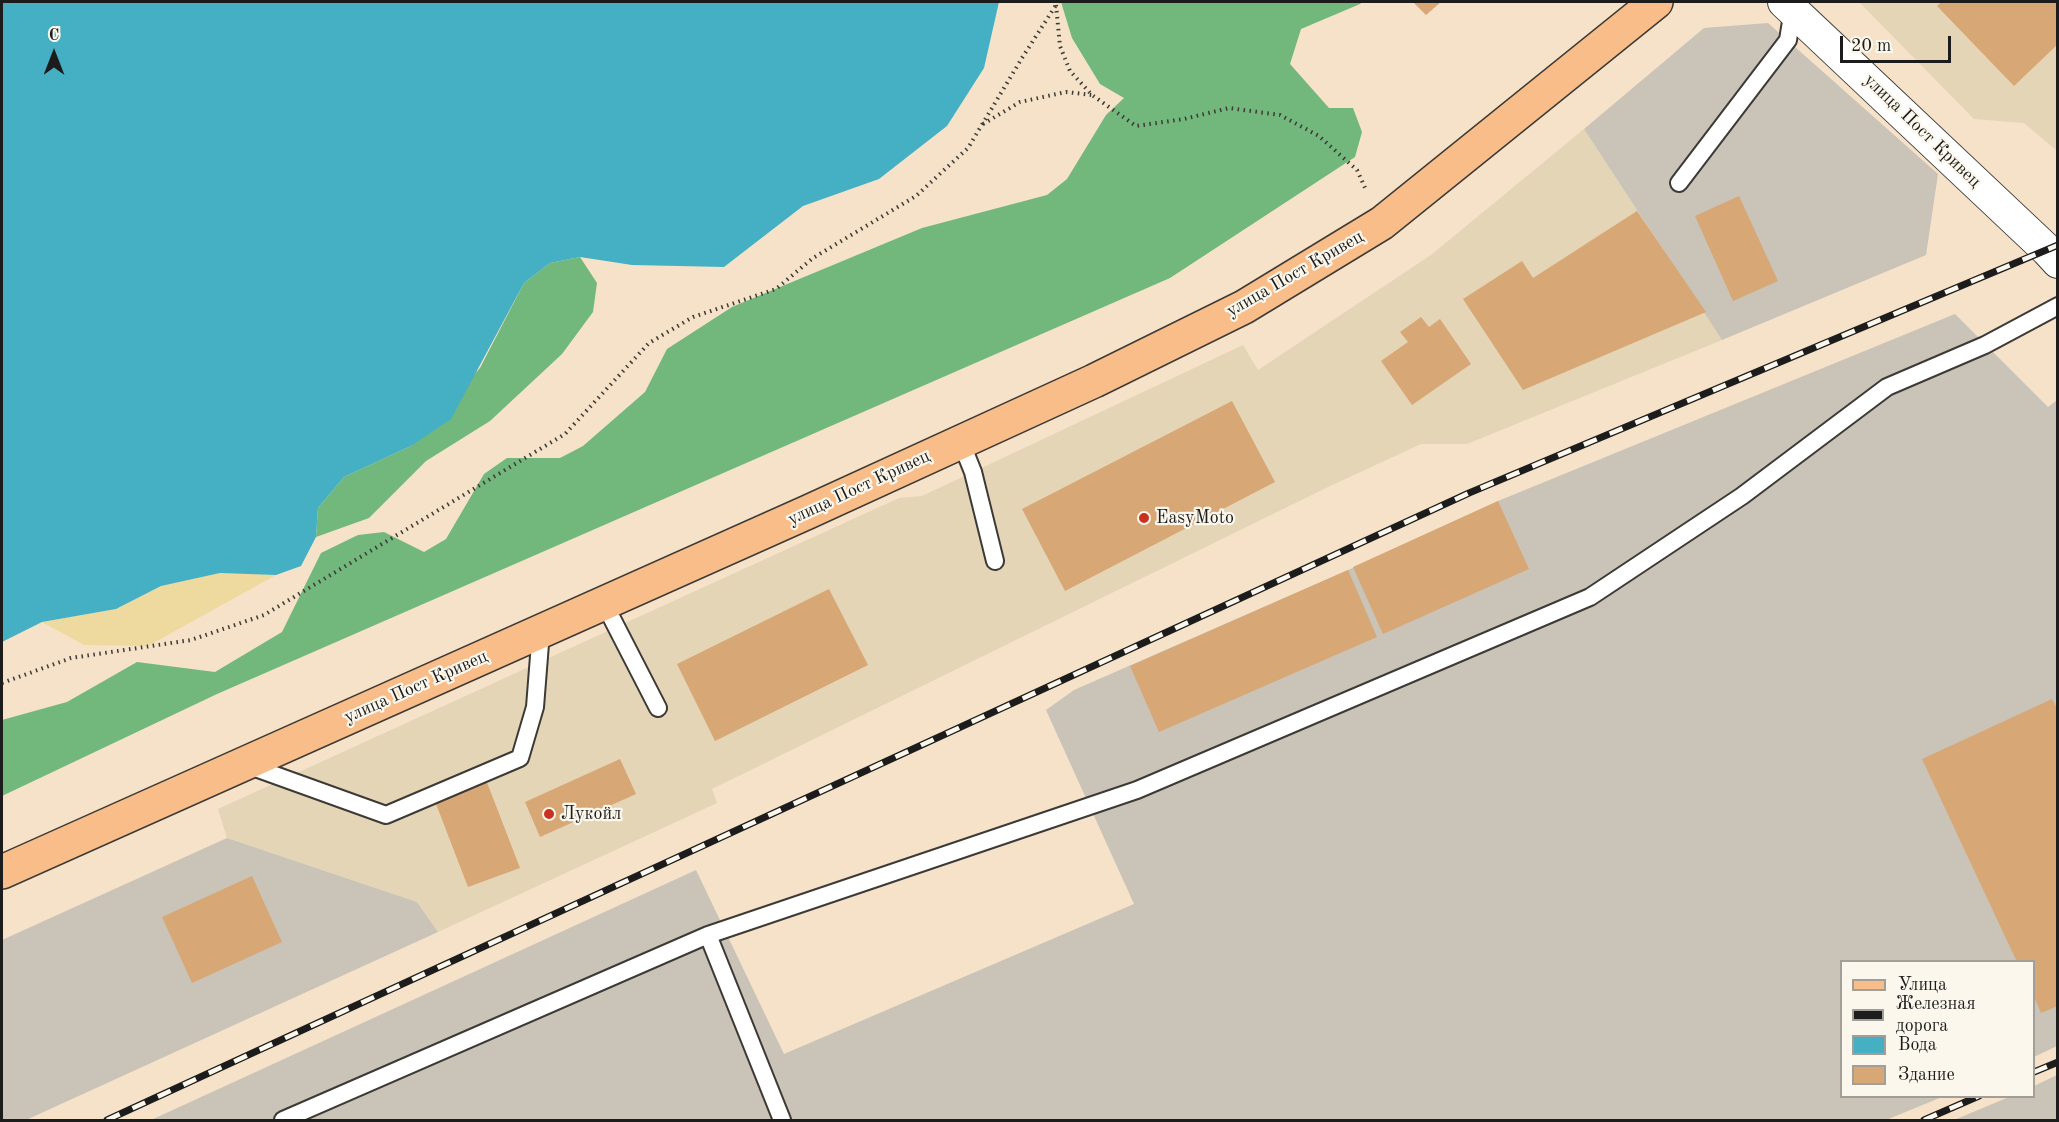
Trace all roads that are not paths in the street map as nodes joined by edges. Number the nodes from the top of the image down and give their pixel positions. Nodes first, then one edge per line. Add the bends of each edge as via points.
1 (1656, 2) edge
2 (1789, 5) edge
3 (1679, 183) dead end
4 (2056, 258) edge
5 (2058, 306) edge
6 (961, 442) junction
7 (995, 561) dead end
8 (604, 603) junction
9 (541, 631) junction
10 (658, 708) dead end
11 (244, 764) junction
12 (2, 872) edge
13 (708, 935) junction
14 (283, 1120) edge
15 (782, 1120) edge

1 - 6 main road, улица Пост Кривец via 1382,223 1244,307
2 - 3 lane via 1788,40
2 - 4 street, улица Пост Кривец
5 - 13 lane via 1985,345 1887,387 1742,496 1590,597 1137,790
6 - 7 lane via 973,472
6 - 8 main road, улица Пост Кривец
8 - 9 main road, улица Пост Кривец
8 - 10 lane
9 - 11 main road, улица Пост Кривец
9 - 11 lane via 535,707 520,758 386,815
11 - 12 main road, улица Пост Кривец
13 - 14 lane
13 - 15 lane

